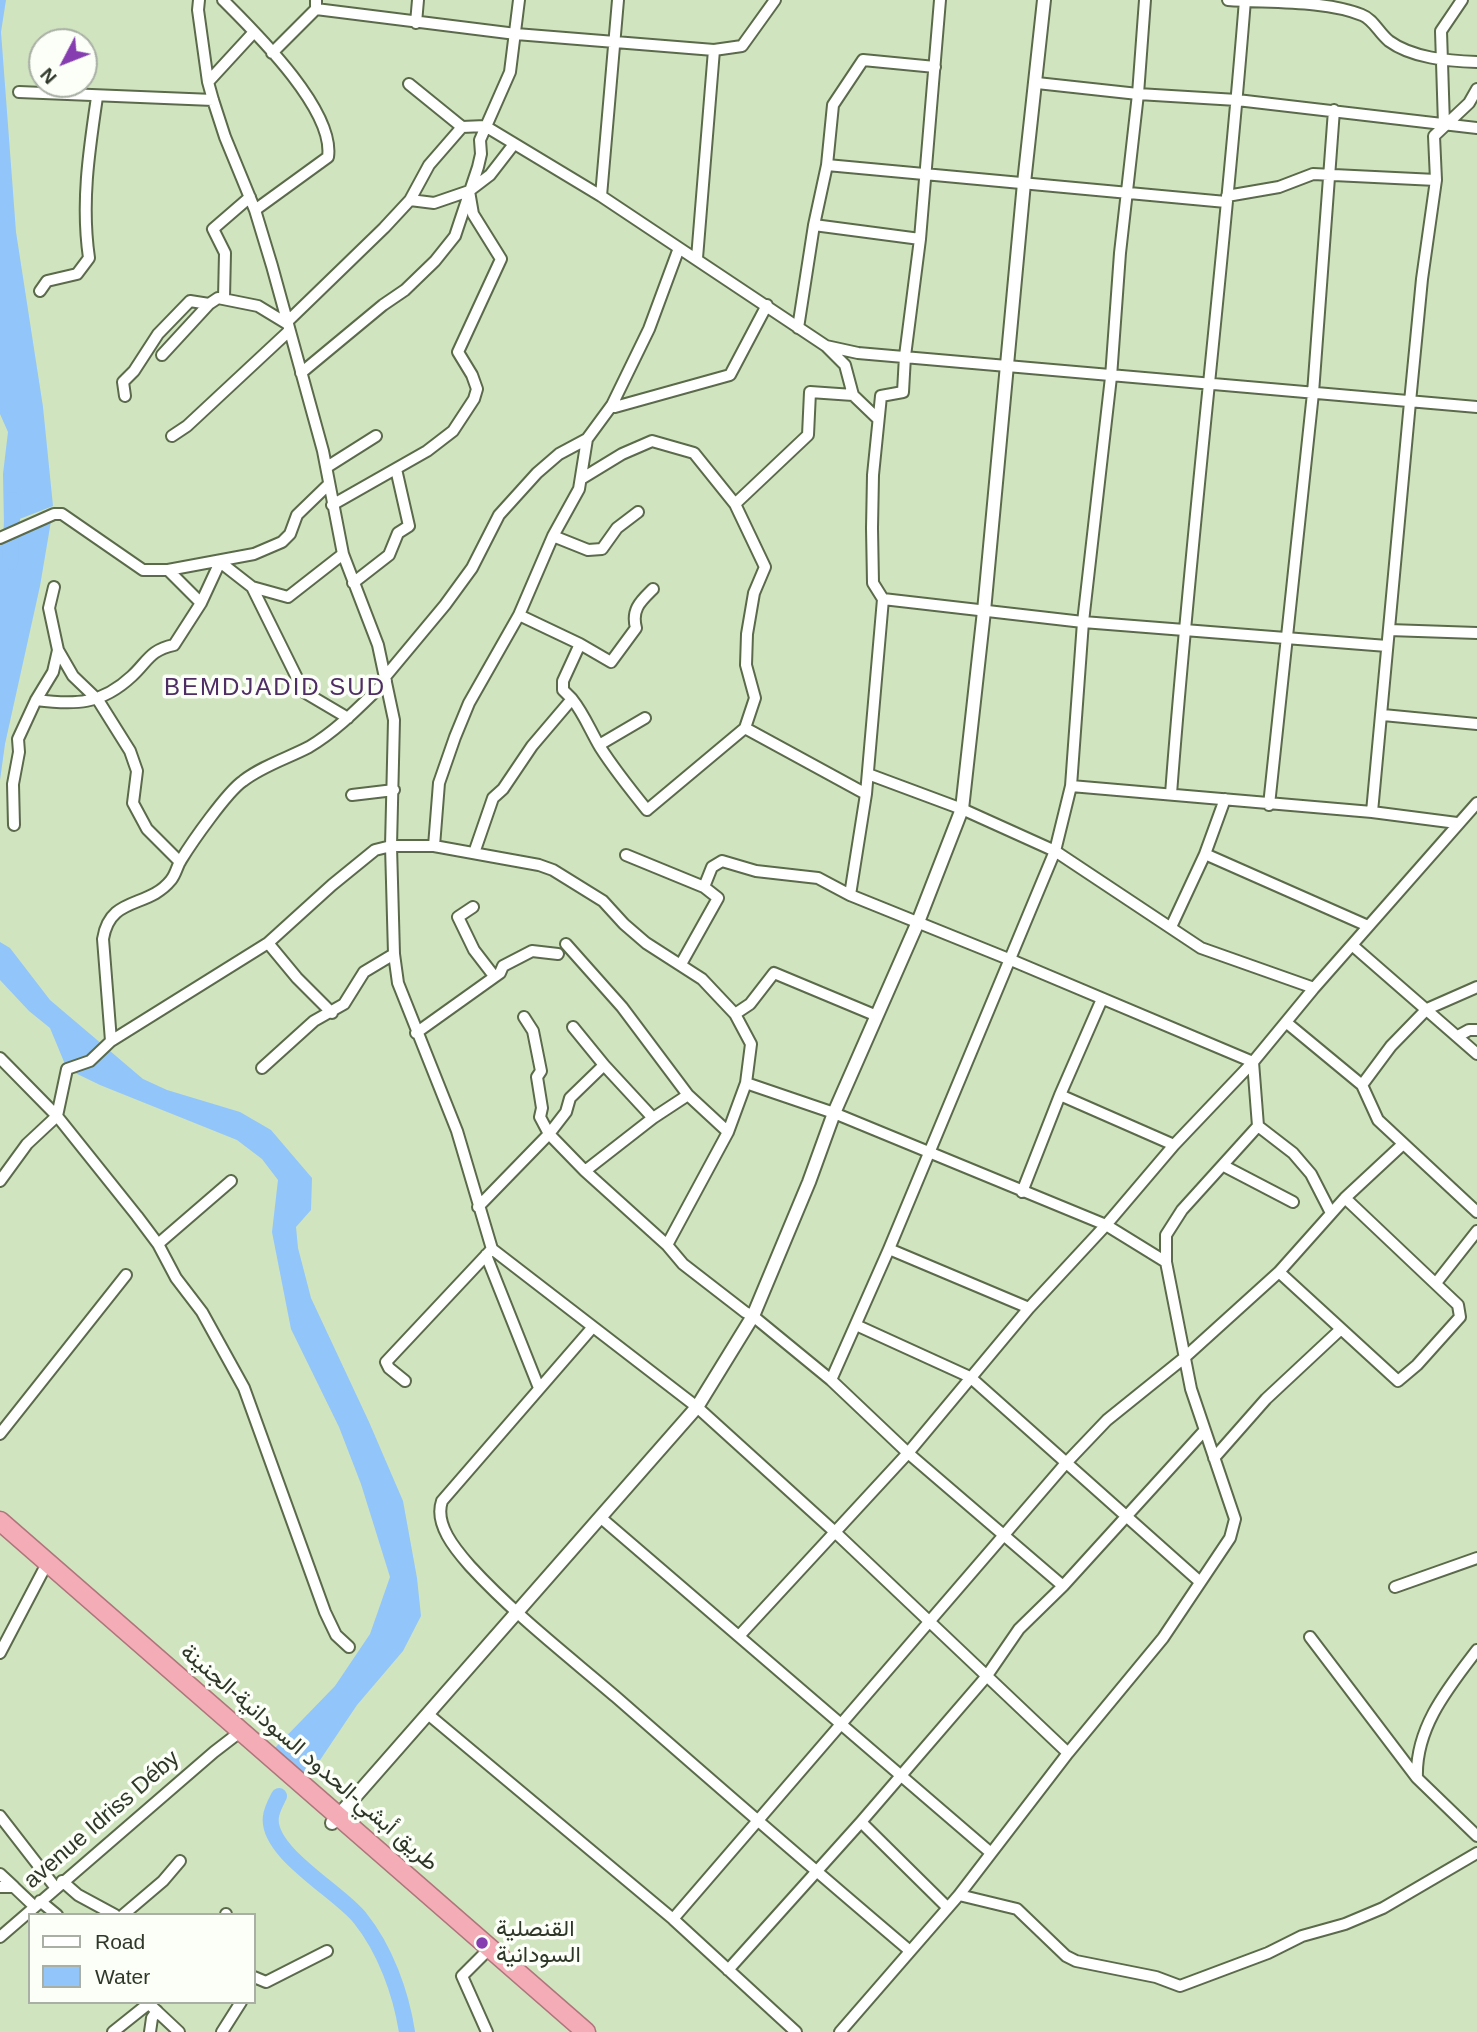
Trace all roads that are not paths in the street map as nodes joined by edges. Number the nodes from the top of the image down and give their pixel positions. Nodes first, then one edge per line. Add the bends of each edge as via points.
1 (199, 0) edge
2 (223, 0) edge
3 (418, 0) edge
4 (519, 0) edge
5 (618, 0) edge
6 (775, 0) edge
7 (940, 0) edge
8 (1044, 0) edge
9 (1146, 0) edge
10 (1228, 0) edge
11 (1462, 0) edge
12 (1245, 1) edge
13 (316, 5) edge
14 (416, 23) junction
15 (254, 32) junction
16 (516, 34) junction
17 (614, 43) junction
18 (714, 50) junction
19 (272, 53) junction
20 (1443, 59) junction
21 (1477, 62) edge
22 (935, 67) junction
23 (208, 82) junction
24 (1037, 83) junction
25 (410, 84) dead end
26 (1477, 89) edge
27 (19, 92) dead end
28 (28, 93) edge
29 (1138, 94) junction
30 (98, 97) edge
31 (97, 98) edge
32 (213, 100) junction
33 (1237, 100) junction
34 (1334, 110) junction
35 (1444, 125) junction
36 (485, 126) junction
37 (462, 127) junction
38 (1477, 128) edge
39 (514, 144) junction
40 (827, 165) junction
41 (926, 173) junction
42 (1331, 175) junction
43 (1436, 180) junction
44 (1024, 184) junction
45 (469, 191) junction
46 (1127, 192) junction
47 (601, 196) junction
48 (250, 197) junction
49 (1227, 199) junction
50 (410, 200) junction
51 (256, 210) junction
52 (814, 225) junction
53 (920, 239) junction
54 (679, 248) junction
55 (696, 258) junction
56 (40, 291) dead end
57 (224, 298) junction
58 (209, 304) junction
59 (767, 305) junction
60 (288, 327) junction
61 (797, 328) junction
62 (826, 346) junction
63 (162, 355) dead end
64 (905, 356) junction
65 (1006, 366) junction
66 (301, 373) junction
67 (1111, 377) junction
68 (1208, 384) junction
69 (1313, 393) junction
70 (853, 395) junction
71 (125, 396) dead end
72 (1410, 402) junction
73 (612, 405) junction
74 (1477, 407) edge
75 (878, 419) junction
76 (172, 436) dead end
77 (376, 436) dead end
78 (587, 439) junction
79 (327, 467) junction
80 (396, 469) junction
81 (581, 479) junction
82 (329, 484) junction
83 (735, 504) junction
84 (332, 505) junction
85 (638, 512) dead end
86 (553, 536) junction
87 (0, 538) edge
88 (343, 554) junction
89 (220, 562) junction
90 (168, 570) junction
91 (353, 583) junction
92 (54, 587) dead end
93 (252, 587) junction
94 (653, 589) dead end
95 (883, 599) junction
96 (201, 603) junction
97 (984, 611) junction
98 (519, 615) junction
99 (1083, 622) junction
100 (1183, 630) junction
101 (1388, 630) junction
102 (1477, 634) edge
103 (1288, 638) junction
104 (580, 644) junction
105 (1387, 646) junction
106 (58, 650) junction
107 (385, 679) junction
108 (572, 699) junction
109 (36, 700) junction
110 (98, 700) junction
111 (1383, 715) junction
112 (348, 718) junction
113 (645, 718) dead end
114 (1477, 724) edge
115 (744, 729) junction
116 (599, 745) junction
117 (868, 774) junction
118 (1071, 786) junction
119 (394, 790) junction
120 (352, 794) dead end
121 (866, 794) junction
122 (1171, 794) junction
123 (1225, 799) junction
124 (1477, 803) edge
125 (1269, 805) junction
126 (962, 808) junction
127 (1372, 813) junction
128 (1457, 823) junction
129 (14, 825) dead end
130 (391, 846) junction
131 (434, 846) junction
132 (1055, 851) junction
133 (474, 853) junction
134 (1205, 854) junction
135 (626, 855) dead end
136 (180, 862) junction
137 (704, 887) junction
138 (850, 895) junction
139 (473, 907) dead end
140 (918, 922) junction
141 (1368, 926) junction
142 (1171, 927) junction
143 (268, 943) junction
144 (566, 944) dead end
145 (1352, 945) junction
146 (394, 954) junction
147 (558, 954) dead end
148 (1011, 960) junction
149 (681, 964) junction
150 (495, 976) junction
151 (1477, 987) edge
152 (1314, 988) junction
153 (1102, 999) junction
154 (1427, 1009) junction
155 (332, 1013) junction
156 (735, 1014) junction
157 (877, 1016) junction
158 (524, 1017) dead end
159 (1287, 1023) junction
160 (573, 1027) dead end
161 (1477, 1030) edge
162 (416, 1032) junction
163 (1458, 1036) junction
164 (111, 1041) junction
165 (1477, 1054) edge
166 (4, 1062) edge
167 (1253, 1062) junction
168 (604, 1065) junction
169 (262, 1068) dead end
170 (0, 1075) edge
171 (746, 1083) junction
172 (1362, 1085) junction
173 (688, 1095) junction
174 (1060, 1095) junction
175 (834, 1113) junction
176 (57, 1116) junction
177 (653, 1118) junction
178 (1258, 1126) junction
179 (728, 1132) junction
180 (549, 1133) junction
181 (1174, 1145) junction
182 (1402, 1145) junction
183 (929, 1153) junction
184 (1224, 1166) junction
185 (585, 1171) junction
186 (0, 1181) edge
187 (231, 1181) dead end
188 (1023, 1192) junction
189 (1345, 1198) junction
190 (1293, 1202) dead end
191 (478, 1207) junction
192 (1477, 1212) edge
193 (1331, 1213) junction
194 (1106, 1225) junction
195 (1477, 1230) edge
196 (158, 1244) junction
197 (667, 1245) junction
198 (889, 1249) junction
199 (489, 1252) junction
200 (1166, 1262) junction
201 (1279, 1272) junction
202 (126, 1275) dead end
203 (1436, 1283) junction
204 (1028, 1308) junction
205 (753, 1315) junction
206 (856, 1325) junction
207 (592, 1328) junction
208 (1340, 1329) junction
209 (1184, 1358) junction
210 (970, 1377) junction
211 (831, 1380) junction
212 (405, 1381) dead end
213 (539, 1388) junction
214 (697, 1407) junction
215 (1204, 1431) junction
216 (0, 1434) edge
217 (908, 1453) junction
218 (1214, 1458) junction
219 (1066, 1463) junction
220 (1127, 1515) junction
221 (600, 1517) junction
222 (0, 1521) edge
223 (0, 1533) edge
224 (835, 1533) junction
225 (1003, 1535) junction
226 (1477, 1558) edge
227 (43, 1572) junction
228 (1199, 1581) junction
229 (1063, 1586) junction
230 (1395, 1587) dead end
231 (517, 1611) junction
232 (928, 1622) junction
233 (739, 1636) junction
234 (1310, 1637) dead end
235 (349, 1647) dead end
236 (1477, 1650) edge
237 (0, 1653) edge
238 (986, 1677) junction
239 (184, 1688) junction
240 (429, 1715) junction
241 (839, 1724) junction
242 (237, 1735) junction
243 (1068, 1753) junction
244 (900, 1775) junction
245 (1417, 1778) junction
246 (0, 1816) edge
247 (335, 1820) junction
248 (756, 1820) junction
249 (861, 1822) junction
250 (1477, 1836) edge
251 (991, 1853) junction
252 (1477, 1853) edge
253 (180, 1861) dead end
254 (816, 1871) junction
255 (0, 1874) edge
256 (59, 1884) junction
257 (0, 1887) edge
258 (15, 1887) junction
259 (959, 1895) junction
260 (37, 1903) junction
261 (947, 1907) junction
262 (54, 1913) edge
263 (108, 1913) edge
264 (125, 1913) edge
265 (673, 1919) junction
266 (0, 1937) edge
267 (327, 1951) dead end
268 (910, 1951) junction
269 (483, 1955) junction
270 (727, 1970) junction
271 (256, 1979) edge
272 (240, 2004) edge
273 (151, 2006) edge
274 (564, 2021) edge
275 (225, 2031) edge
276 (113, 2032) edge
277 (150, 2032) edge
278 (179, 2032) edge
279 (487, 2032) edge
280 (586, 2032) edge
281 (796, 2032) edge
282 (840, 2032) edge

1 - 23 street
2 - 15 street
3 - 14 street
4 - 16 street
5 - 17 street
6 - 18 street via 742,46
7 - 22 street
8 - 24 street
9 - 29 street
10 - 12 street
11 - 20 street via 1441,31
12 - 20 street via 1343,8 1366,16 1400,49
12 - 33 street
13 - 14 street
13 - 19 street
14 - 16 street
15 - 19 street
15 - 23 street
16 - 17 street
16 - 36 street via 510,72
17 - 18 street
17 - 47 street
18 - 55 street
19 - 51 street via 312,103 330,146 328,157
20 - 21 street
20 - 35 street
22 - 40 street via 863,60 833,104
22 - 41 street
23 - 32 street
24 - 29 street
24 - 44 street
25 - 37 street
26 - 35 street via 1469,103
27 - 28 street
29 - 33 street
29 - 46 street
30 - 32 street
31 - 56 street via 85,190 89,258 77,274 47,281
32 - 48 street
33 - 34 street
33 - 49 street
34 - 35 street
34 - 42 street
35 - 38 street
35 - 43 street via 1434,136
36 - 37 street
36 - 39 street
36 - 45 street
37 - 50 street via 429,165
39 - 45 street
39 - 47 street
40 - 41 street
40 - 52 street
41 - 44 street
41 - 53 street
42 - 43 street
42 - 49 street via 1313,174
42 - 69 street
43 - 72 street
44 - 46 street
44 - 65 street
45 - 50 street via 434,202
45 - 66 street via 455,236 435,261
45 - 80 street via 473,214 501,259 458,352 477,389 453,431
46 - 49 street
46 - 67 street
47 - 54 street
48 - 51 street
48 - 57 street via 213,229 225,253
49 - 68 street
50 - 60 street
51 - 60 street
52 - 53 street
52 - 61 street
53 - 64 street
54 - 55 street
54 - 73 street via 649,329
55 - 59 street
57 - 58 street
57 - 60 street via 258,306
58 - 63 street
58 - 71 street via 190,301 158,334 123,382
59 - 61 street
59 - 73 street via 730,375 615,408
60 - 66 street
60 - 76 street
61 - 62 street
62 - 64 street
62 - 70 street via 845,365
64 - 65 street
64 - 75 street via 903,392 881,396
65 - 67 street
65 - 97 street
66 - 79 street
67 - 68 street
67 - 99 street
68 - 69 street
68 - 100 street
69 - 72 street
69 - 103 street
70 - 75 street
70 - 83 street via 810,392 808,435
72 - 74 street
72 - 101 street
73 - 78 street
75 - 95 street via 873,583
77 - 79 street
78 - 81 street
78 - 107 street via 537,473 499,515 472,568
79 - 82 street
80 - 84 street
80 - 91 street via 409,526 398,533 389,555
81 - 83 street via 652,441 694,453
81 - 86 street
82 - 84 street
82 - 89 street via 298,515 282,542
83 - 115 street via 765,567 754,593 747,634 746,665 755,698
84 - 88 street
85 - 86 street via 617,528 601,549 587,550
86 - 98 street
87 - 90 street via 62,514 143,570
88 - 91 street
88 - 93 street via 288,597
89 - 90 street
89 - 93 street
89 - 96 street
90 - 96 street
91 - 107 street via 378,645
92 - 106 street via 49,608
93 - 112 street via 304,692
94 - 104 street via 637,606 636,628 611,663
95 - 97 street
95 - 117 street
96 - 110 street via 174,645 151,654 131,677
97 - 99 street
97 - 126 street
98 - 104 street
98 - 131 street via 455,737 439,783
99 - 100 street
99 - 118 street
100 - 103 street
100 - 122 street
101 - 102 street
101 - 105 street
103 - 105 street
103 - 125 street
104 - 108 street via 563,681 563,690
105 - 111 street
106 - 109 street via 53,672
106 - 110 street via 74,676
107 - 112 street
107 - 119 street via 394,720
108 - 116 street
108 - 133 street via 492,798
109 - 110 street via 65,704
109 - 129 street via 18,739
110 - 136 street via 130,751 137,771 134,803 147,829
111 - 114 street
111 - 127 street
112 - 136 street via 312,745 242,781
113 - 116 street
115 - 116 street via 647,810
115 - 121 street
117 - 121 street
117 - 126 street
118 - 122 street
118 - 132 street
119 - 120 street
119 - 130 street
121 - 138 street
122 - 123 street
123 - 125 street
123 - 134 street
124 - 128 street
125 - 127 street
126 - 132 street
126 - 140 street
127 - 128 street
128 - 141 street
130 - 131 street
130 - 143 street via 375,850
130 - 146 street
131 - 133 street
132 - 142 street
132 - 148 street
133 - 149 street via 553,870 603,901 646,943
134 - 141 street
134 - 142 street
135 - 137 street
136 - 164 street via 172,879 115,912 107,924 103,939
137 - 138 street via 712,867 722,861 756,871 818,878
137 - 149 street via 718,898
138 - 140 street
139 - 150 street via 458,918 474,950
140 - 148 street
140 - 157 street
141 - 145 street
142 - 152 street via 1201,948
143 - 155 street
143 - 164 street
144 - 173 street via 622,1007
145 - 152 street
145 - 154 street
146 - 155 street via 364,972 344,1004
146 - 162 street via 398,983
147 - 150 street via 532,951 503,966
148 - 153 street
148 - 183 street
149 - 156 street
150 - 162 street
151 - 154 street
152 - 159 street
153 - 167 street
153 - 174 street
154 - 163 street
154 - 172 street
155 - 169 street via 314,1021
156 - 157 street via 750,1004 774,973
156 - 171 street via 751,1044
157 - 175 street
158 - 180 street via 533,1031 541,1071 537,1077 540,1117
159 - 167 street
159 - 172 street
160 - 168 street
161 - 163 street
162 - 191 street via 457,1131
163 - 165 street
164 - 176 street via 90,1061 68,1069
166 - 170 street
166 - 176 street
167 - 178 street
167 - 181 street
168 - 177 street
168 - 180 street via 570,1098 566,1112
171 - 175 street
171 - 179 street
172 - 182 street via 1378,1120
173 - 177 street
173 - 179 street
174 - 181 street
174 - 188 street
175 - 183 street
175 - 205 street
176 - 186 street via 27,1144
176 - 196 street
177 - 185 street
178 - 184 street
178 - 193 street via 1311,1174
179 - 197 street
180 - 185 street
180 - 191 street
181 - 194 street
182 - 189 street
182 - 192 street
183 - 188 street
183 - 198 street
184 - 190 street
184 - 200 street via 1182,1210 1166,1235
185 - 197 street
187 - 196 street
188 - 194 street
189 - 193 street
189 - 203 street
191 - 199 street
193 - 201 street
194 - 200 street
194 - 204 street
195 - 203 street
196 - 235 street via 244,1388 324,1612 336,1635
197 - 205 street via 683,1264
198 - 204 street
198 - 206 street
199 - 207 street
199 - 212 street via 386,1362
199 - 213 street
200 - 209 street
201 - 208 street
201 - 209 street
202 - 216 street
203 - 208 street via 1458,1305 1460,1317 1398,1381
204 - 210 street
205 - 211 street
205 - 214 street
206 - 210 street
206 - 211 street
207 - 213 street
207 - 214 street
208 - 218 street via 1266,1399
209 - 215 street
209 - 219 street via 1107,1420
210 - 217 street
210 - 219 street
211 - 217 street
213 - 231 street via 439,1510 461,1555
214 - 221 street
214 - 224 street
215 - 218 street
215 - 220 street
217 - 224 street
217 - 225 street
218 - 228 street via 1235,1519 1230,1538
219 - 220 street
219 - 225 street
220 - 228 street
220 - 229 street
221 - 231 street
221 - 233 street
222 - 239 highway, طريق أبشي-الحدود السودانية-الجنينة
223 - 227 highway
224 - 232 street
224 - 233 street
225 - 229 street
225 - 232 street
226 - 230 street
227 - 237 street
227 - 239 highway
228 - 243 street via 1163,1638
229 - 238 street via 1019,1629
231 - 240 street
231 - 248 street
232 - 238 street
232 - 241 street
233 - 241 street
234 - 245 street
236 - 245 street via 1429,1719 1420,1742
238 - 243 street
238 - 244 street
239 - 242 highway, طريق أبشي-الحدود السودانية-الجنينة
240 - 247 street
240 - 265 street
241 - 244 street
241 - 248 street
242 - 247 highway, طريق أبشي-الحدود السودانية-الجنينة
242 - 256 street, avenue Idriss Déby
243 - 251 street
244 - 249 street
244 - 251 street
245 - 250 street
246 - 256 street
247 - 269 highway
247 - 274 highway, طريق أبشي-الحدود السودانية-الجنينة
248 - 254 street
248 - 265 street
249 - 254 street
249 - 261 street
251 - 259 street
252 - 259 street via 1383,1908 1180,1986 1076,1961 1017,1909
253 - 264 street
254 - 268 street
254 - 270 street
255 - 258 street
256 - 260 street, avenue Idriss Déby
256 - 263 street
257 - 258 street
258 - 260 street
259 - 261 street
260 - 262 street
260 - 266 street, avenue Idriss Déby
261 - 268 street
265 - 270 street
267 - 271 street via 266,1982
268 - 282 street
269 - 274 highway
269 - 279 street via 462,1976
270 - 281 street
272 - 275 street
273 - 276 street
273 - 277 street
273 - 278 street
274 - 280 highway, طريق أبشي-الحدود السودانية-الجنينة

